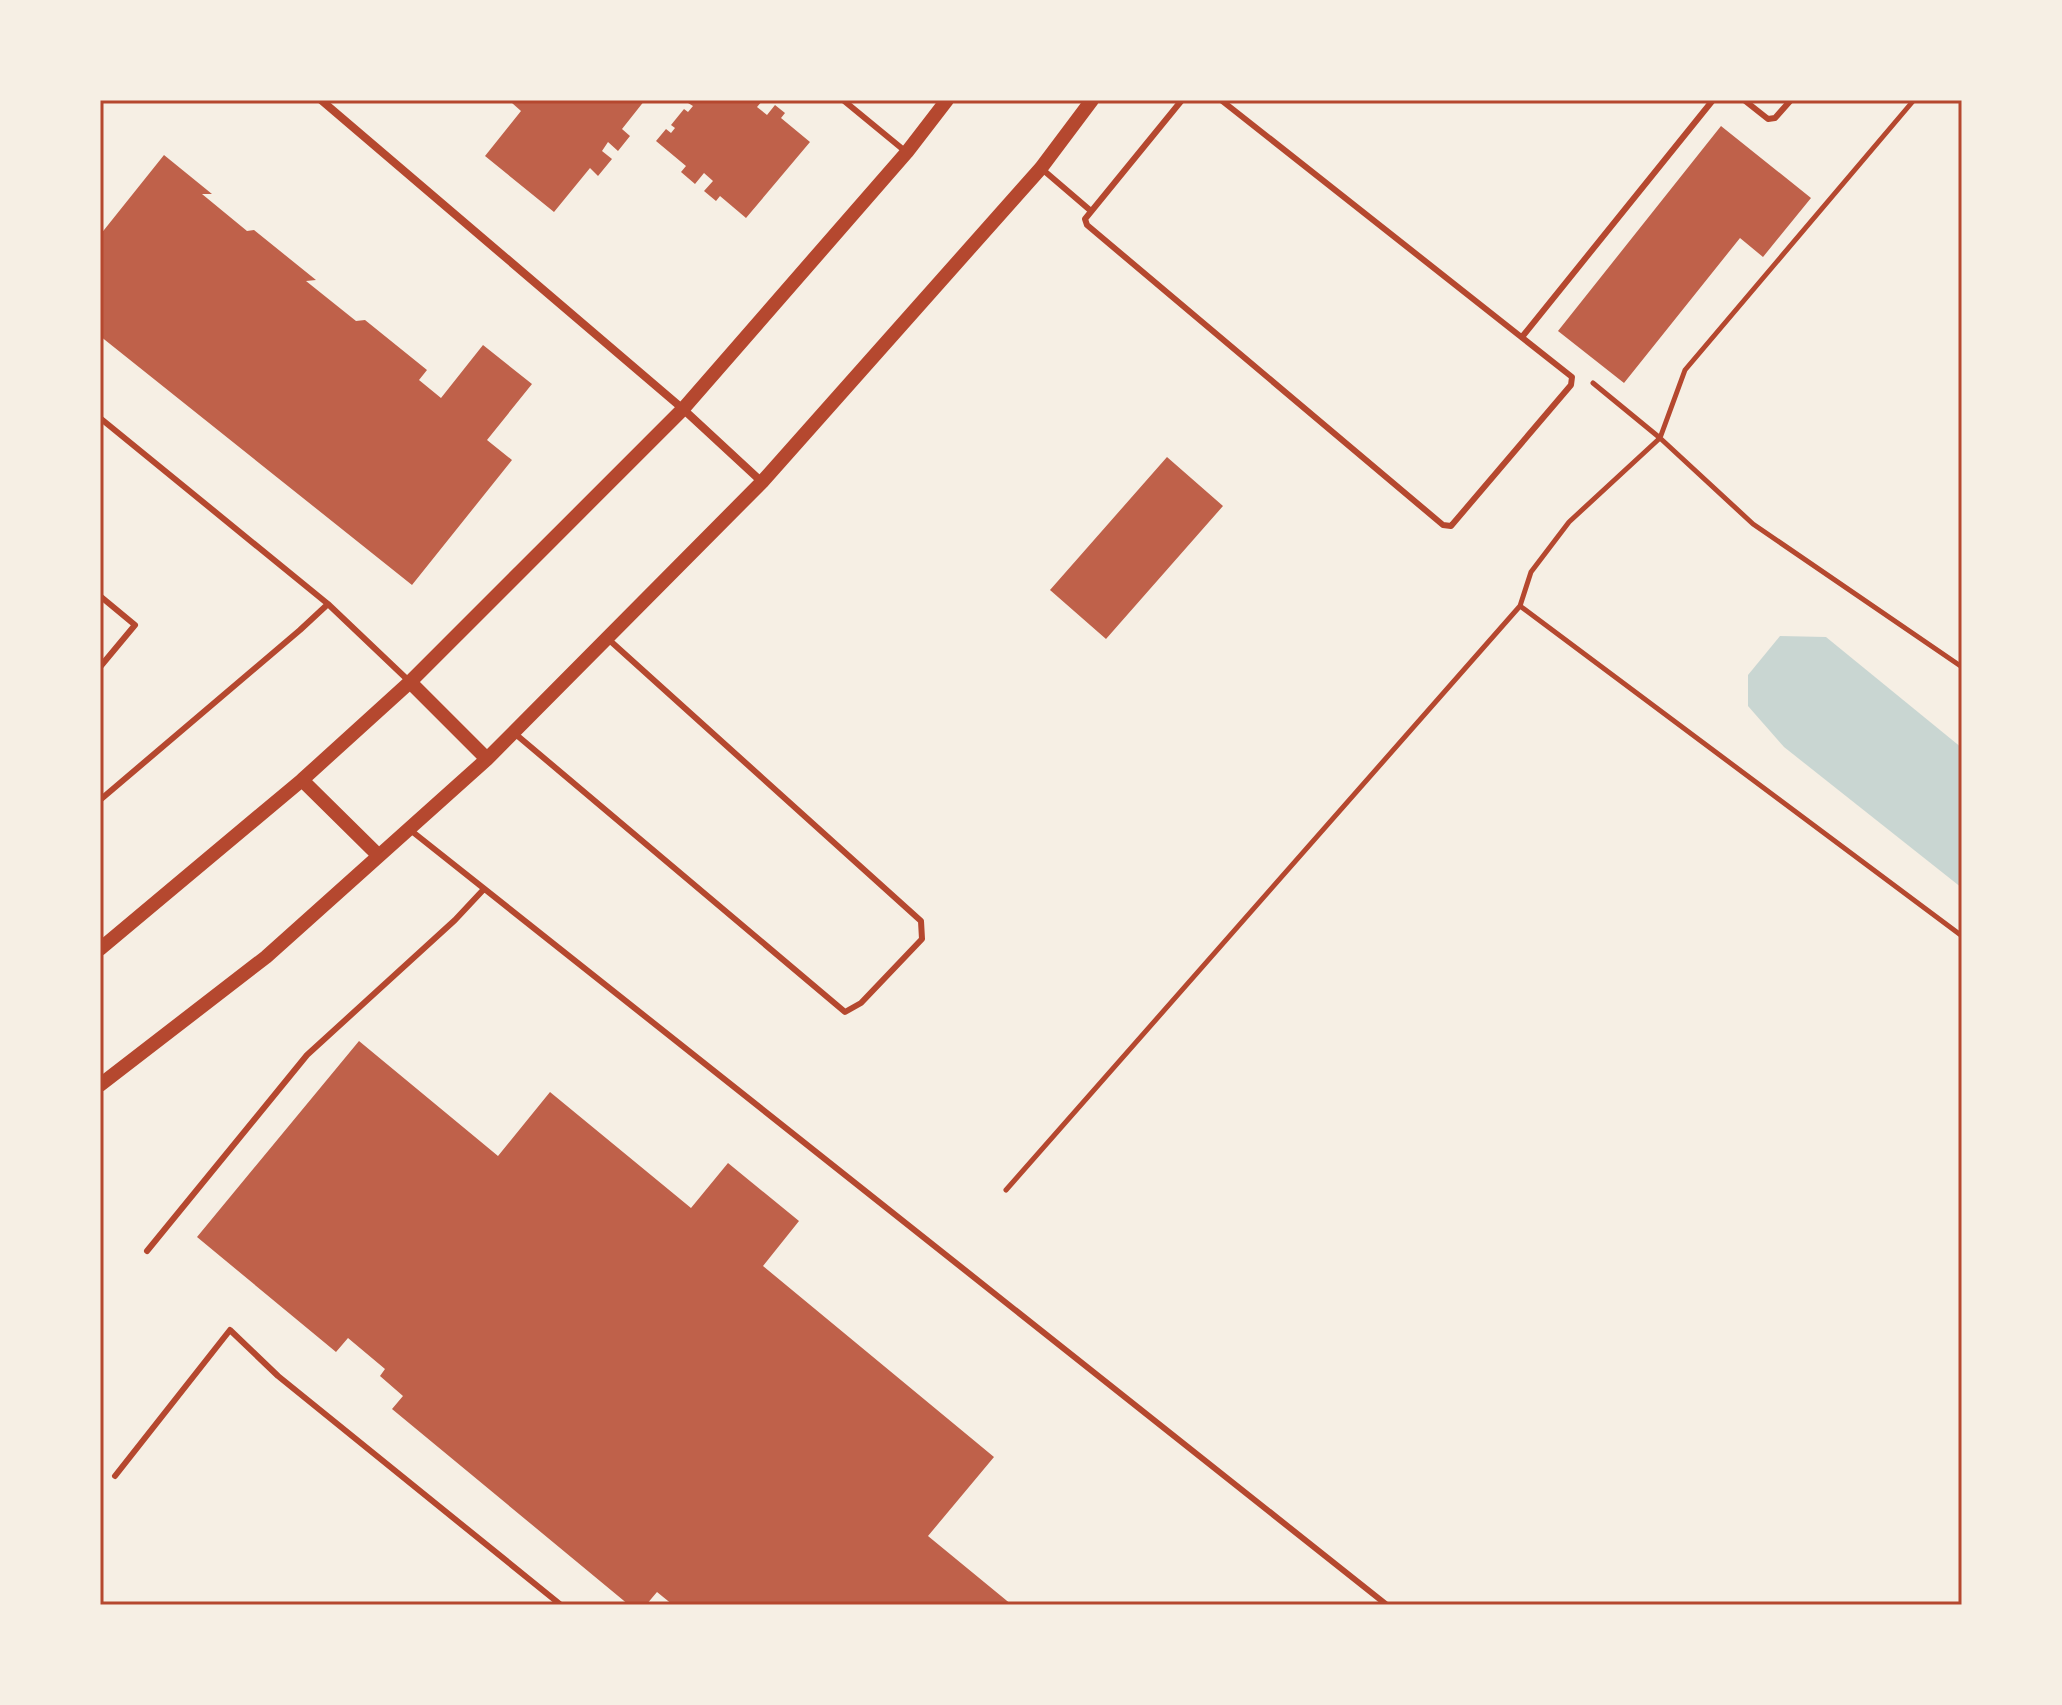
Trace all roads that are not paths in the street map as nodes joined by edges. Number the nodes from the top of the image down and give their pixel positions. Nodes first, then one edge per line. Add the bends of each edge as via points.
1 (321, 100) edge
2 (843, 100) edge
3 (947, 100) edge
4 (1092, 100) edge
5 (1182, 100) edge
6 (1221, 100) edge
7 (1713, 100) edge
8 (1744, 100) edge
9 (1791, 100) edge
10 (907, 152) junction
11 (1041, 168) junction
12 (1091, 211) junction
13 (1522, 337) junction
14 (683, 409) junction
15 (100, 418) edge
16 (762, 482) junction
17 (100, 596) edge
18 (328, 604) junction
19 (607, 638) junction
20 (100, 667) edge
21 (410, 682) junction
22 (513, 732) junction
23 (487, 759) junction
24 (302, 780) junction
25 (100, 800) edge
26 (409, 828) junction
27 (378, 855) junction
28 (484, 889) junction
29 (100, 949) edge
30 (100, 1085) edge
31 (147, 1251) dead end
32 (115, 1476) dead end
33 (561, 1605) edge
34 (1387, 1605) edge

1 - 14 street
2 - 10 lane
3 - 10 street
4 - 11 street
5 - 12 lane
6 - 13 lane
7 - 13 lane
8 - 9 lane via 1768,119
10 - 14 street
11 - 12 lane
11 - 16 street
12 - 13 lane via 1087,225 1443,525 1451,526 1571,385 1572,377
14 - 16 street
14 - 21 street
15 - 18 lane
16 - 19 street
17 - 20 lane via 135,625
18 - 21 lane
18 - 25 lane
19 - 22 street
19 - 22 lane via 921,921 922,939 861,1003 845,1012
21 - 23 street
21 - 24 street
22 - 23 street
23 - 26 street
24 - 27 street
24 - 29 street
26 - 27 street
26 - 28 lane
27 - 30 street via 266,957
28 - 31 lane via 307,1055
28 - 34 lane
32 - 33 lane via 230,1330 278,1376

